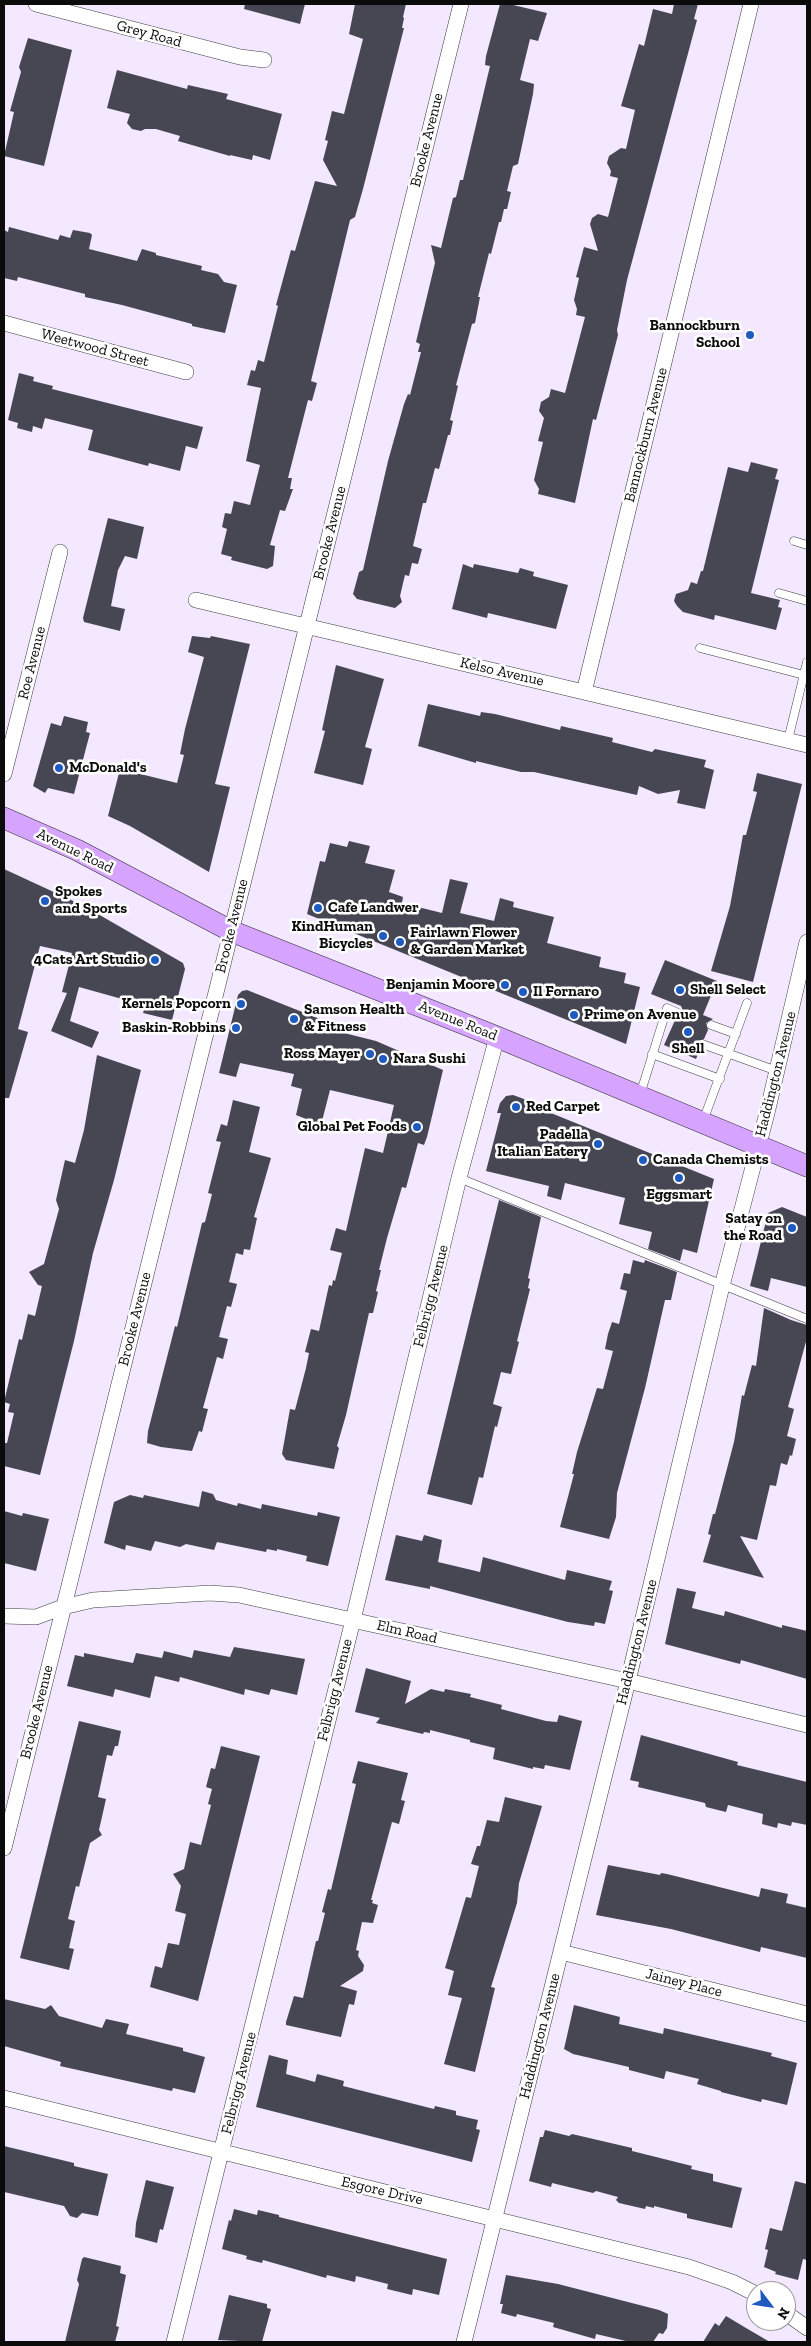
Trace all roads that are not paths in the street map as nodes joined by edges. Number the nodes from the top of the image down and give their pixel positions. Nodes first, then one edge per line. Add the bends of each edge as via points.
1 (36, 4) edge
2 (461, 4) edge
3 (751, 4) edge
4 (264, 60) dead end
5 (4, 323) edge
6 (186, 372) dead end
7 (794, 541) dead end
8 (807, 545) edge
9 (60, 552) dead end
10 (780, 593) dead end
11 (196, 600) dead end
12 (807, 601) edge
13 (306, 626) junction
14 (700, 648) dead end
15 (807, 662) edge
16 (804, 675) junction
17 (584, 692) junction
18 (788, 740) junction
19 (807, 745) edge
20 (4, 774) edge
21 (4, 818) edge
22 (231, 931) junction
23 (807, 942) edge
24 (747, 1003) dead end
25 (678, 1013) dead end
26 (710, 1025) dead end
27 (661, 1027) junction
28 (670, 1031) dead end
29 (736, 1034) junction
30 (497, 1037) junction
31 (702, 1044) dead end
32 (652, 1054) junction
33 (729, 1054) junction
34 (777, 1071) junction
35 (720, 1079) junction
36 (639, 1096) junction
37 (702, 1123) junction
38 (758, 1146) junction
39 (807, 1166) edge
40 (459, 1178) junction
41 (722, 1286) junction
42 (807, 1320) edge
43 (63, 1607) junction
44 (4, 1616) edge
45 (353, 1620) junction
46 (628, 1681) junction
47 (807, 1725) edge
48 (4, 1848) edge
49 (561, 1952) junction
50 (807, 2014) edge
51 (4, 2098) edge
52 (222, 2152) junction
53 (493, 2217) junction
54 (746, 2289) edge
55 (796, 2320) edge
56 (807, 2328) edge
57 (174, 2342) edge
58 (464, 2342) edge

1 - 4 street, Grey Road via 240,57
2 - 13 street, Brooke Avenue
3 - 17 street, Bannockburn Avenue
5 - 6 street, Weetwood Street
7 - 8 lane
9 - 20 street, Roe Avenue
10 - 12 lane
11 - 13 street, Kelso Avenue
13 - 17 street, Kelso Avenue
13 - 22 street, Brooke Avenue
14 - 16 lane
15 - 16 lane
16 - 18 lane
17 - 18 street, Kelso Avenue
18 - 19 street, Kelso Avenue
21 - 22 main road, Avenue Road via 77,850
22 - 30 main road, Avenue Road
22 - 43 street, Brooke Avenue
23 - 34 street, Haddington Avenue
24 - 29 lane
25 - 27 lane via 667,1008
26 - 29 lane
27 - 28 lane
27 - 32 lane
29 - 33 lane
30 - 36 main road, Avenue Road
30 - 40 street, Felbrigg Avenue
31 - 33 lane
32 - 35 lane
32 - 36 lane
33 - 34 lane
33 - 35 lane
34 - 38 street, Haddington Avenue
35 - 37 lane
36 - 37 main road, Avenue Road
37 - 38 main road, Avenue Road
38 - 39 main road, Avenue Road
38 - 41 street, Haddington Avenue
40 - 41 lane
40 - 45 street, Felbrigg Avenue
41 - 42 lane
41 - 46 street, Haddington Avenue
43 - 44 street, Elm Road via 36,1617
43 - 45 street, Elm Road via 93,1600 210,1593 264,1599
43 - 48 street, Brooke Avenue
45 - 46 street, Elm Road
45 - 52 street, Felbrigg Avenue
46 - 47 street, Elm Road
46 - 49 street, Haddington Avenue
49 - 50 street, Jainey Place
49 - 53 street, Haddington Avenue
51 - 52 street, Esgore Drive
52 - 53 street, Esgore Drive
52 - 57 street, Felbrigg Avenue
53 - 54 street, Esgore Drive via 689,2267
53 - 58 street, Haddington Avenue
55 - 56 street

